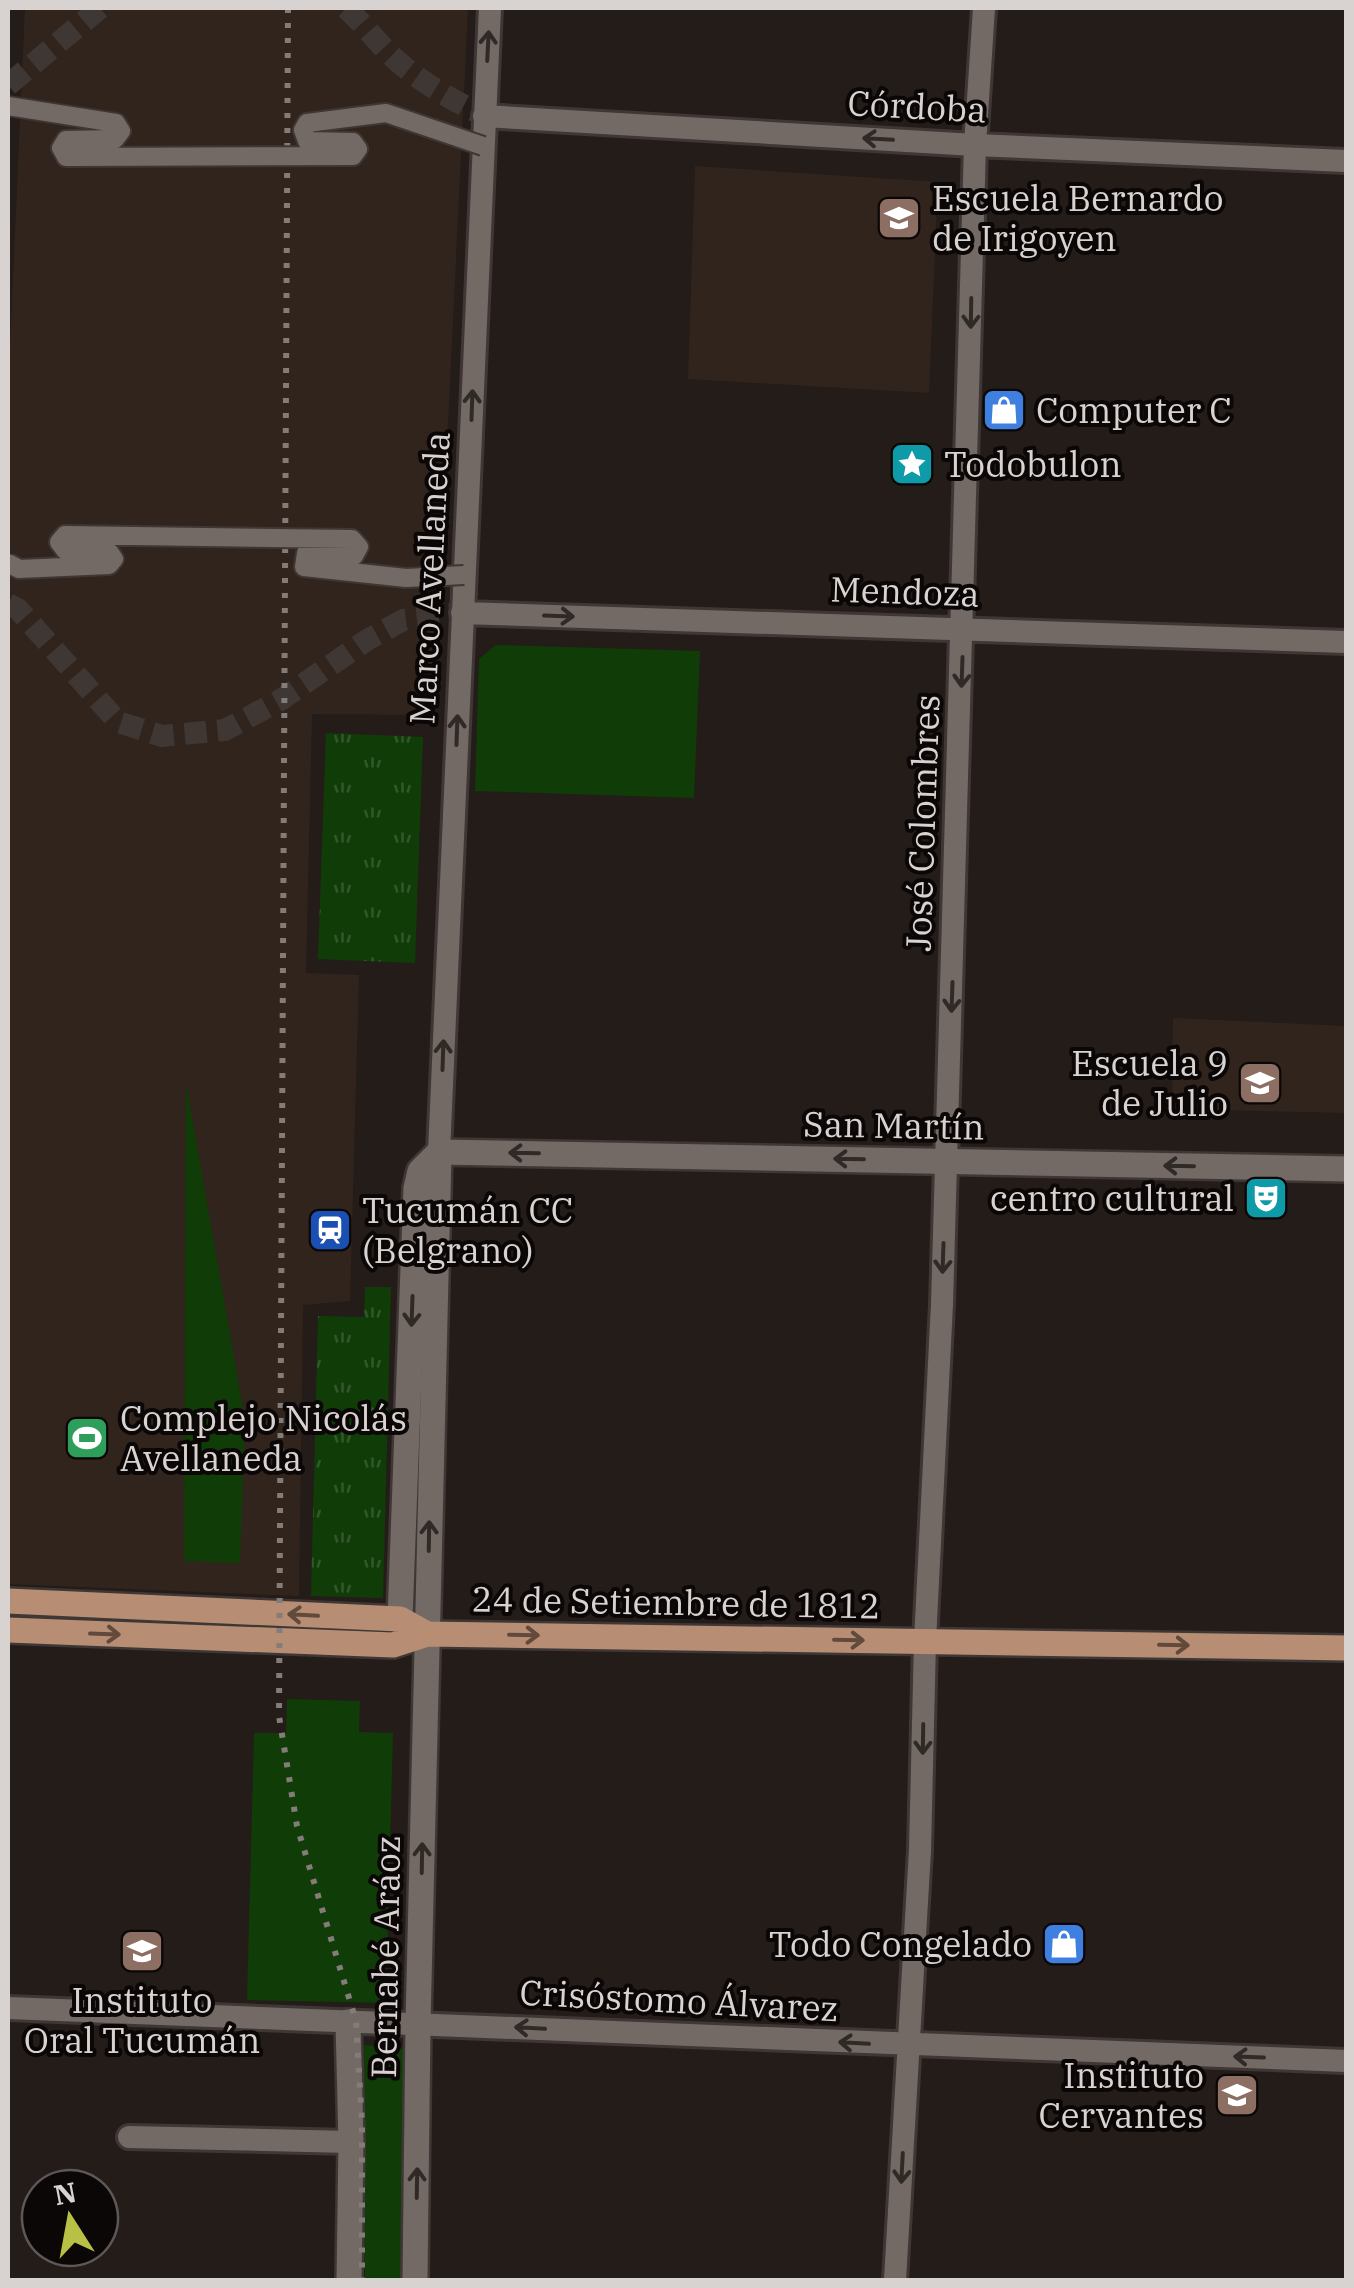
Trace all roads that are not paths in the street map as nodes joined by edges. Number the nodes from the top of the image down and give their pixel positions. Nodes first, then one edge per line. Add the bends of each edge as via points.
1 (490, 8) edge
2 (984, 8) edge
3 (8, 106) edge
4 (484, 116) junction
5 (976, 145) junction
6 (483, 146) junction
7 (1346, 161) edge
8 (8, 563) edge
9 (464, 575) junction
10 (462, 613) junction
11 (964, 628) junction
12 (1346, 642) edge
13 (439, 1152) junction
14 (947, 1160) junction
15 (1346, 1169) edge
16 (8, 1602) edge
17 (400, 1619) junction
18 (8, 1630) edge
19 (427, 1634) junction
20 (925, 1641) junction
21 (1346, 1648) edge
22 (8, 2008) edge
23 (348, 2022) junction
24 (418, 2023) junction
25 (910, 2046) junction
26 (1346, 2060) edge
27 (129, 2137) dead end
28 (351, 2142) junction
29 (349, 2280) edge
30 (416, 2280) edge
31 (895, 2280) edge

4 -> 1 street, Marco Avellaneda
2 - 5 street, José Colombres
3 - 6 street, bridge via 116,123 115,139 66,140 66,157 352,156 358,149 353,142 307,141 307,123 386,113
5 -> 4 street, Córdoba
4 - 6 street, Marco Avellaneda
5 - 7 street, Córdoba
5 -> 11 street, José Colombres
9 -> 6 street, Marco Avellaneda
8 - 9 street, bridge via 19,569 109,565 114,559 110,553 64,550 59,542 65,536 352,539 359,548 354,556 306,553 304,567 406,578
9 - 10 street, Marco Avellaneda
10 -> 11 street, Mendoza
13 -> 10 street, Marco Avellaneda
11 - 12 street, Mendoza
11 -> 14 street, José Colombres
14 -> 13 street, San Martín
13 -> 17 street, Marco Avellaneda via 420,1171 416,1188
19 -> 13 street, Marco Avellaneda
15 -> 14 street, San Martín
14 -> 20 street, José Colombres
17 -> 16 main road
17 - 19 main road
18 -> 19 main road, 24 de Setiembre de 1812 via 393,1645
19 -> 20 main road, 24 de Setiembre de 1812
24 -> 19 street, Bernabé Aráoz
20 -> 21 main road, 24 de Setiembre de 1812
20 -> 25 street, José Colombres
22 - 23 street, Crisóstomo Álvarez
23 - 24 street, Crisóstomo Álvarez
23 - 28 street, Bernabé Aráoz
25 -> 24 street, Crisóstomo Álvarez
30 -> 24 street, Bernabé Aráoz
26 -> 25 street, Crisóstomo Álvarez
25 -> 31 street, José Colombres
27 - 28 street
28 - 29 street, Bernabé Aráoz

